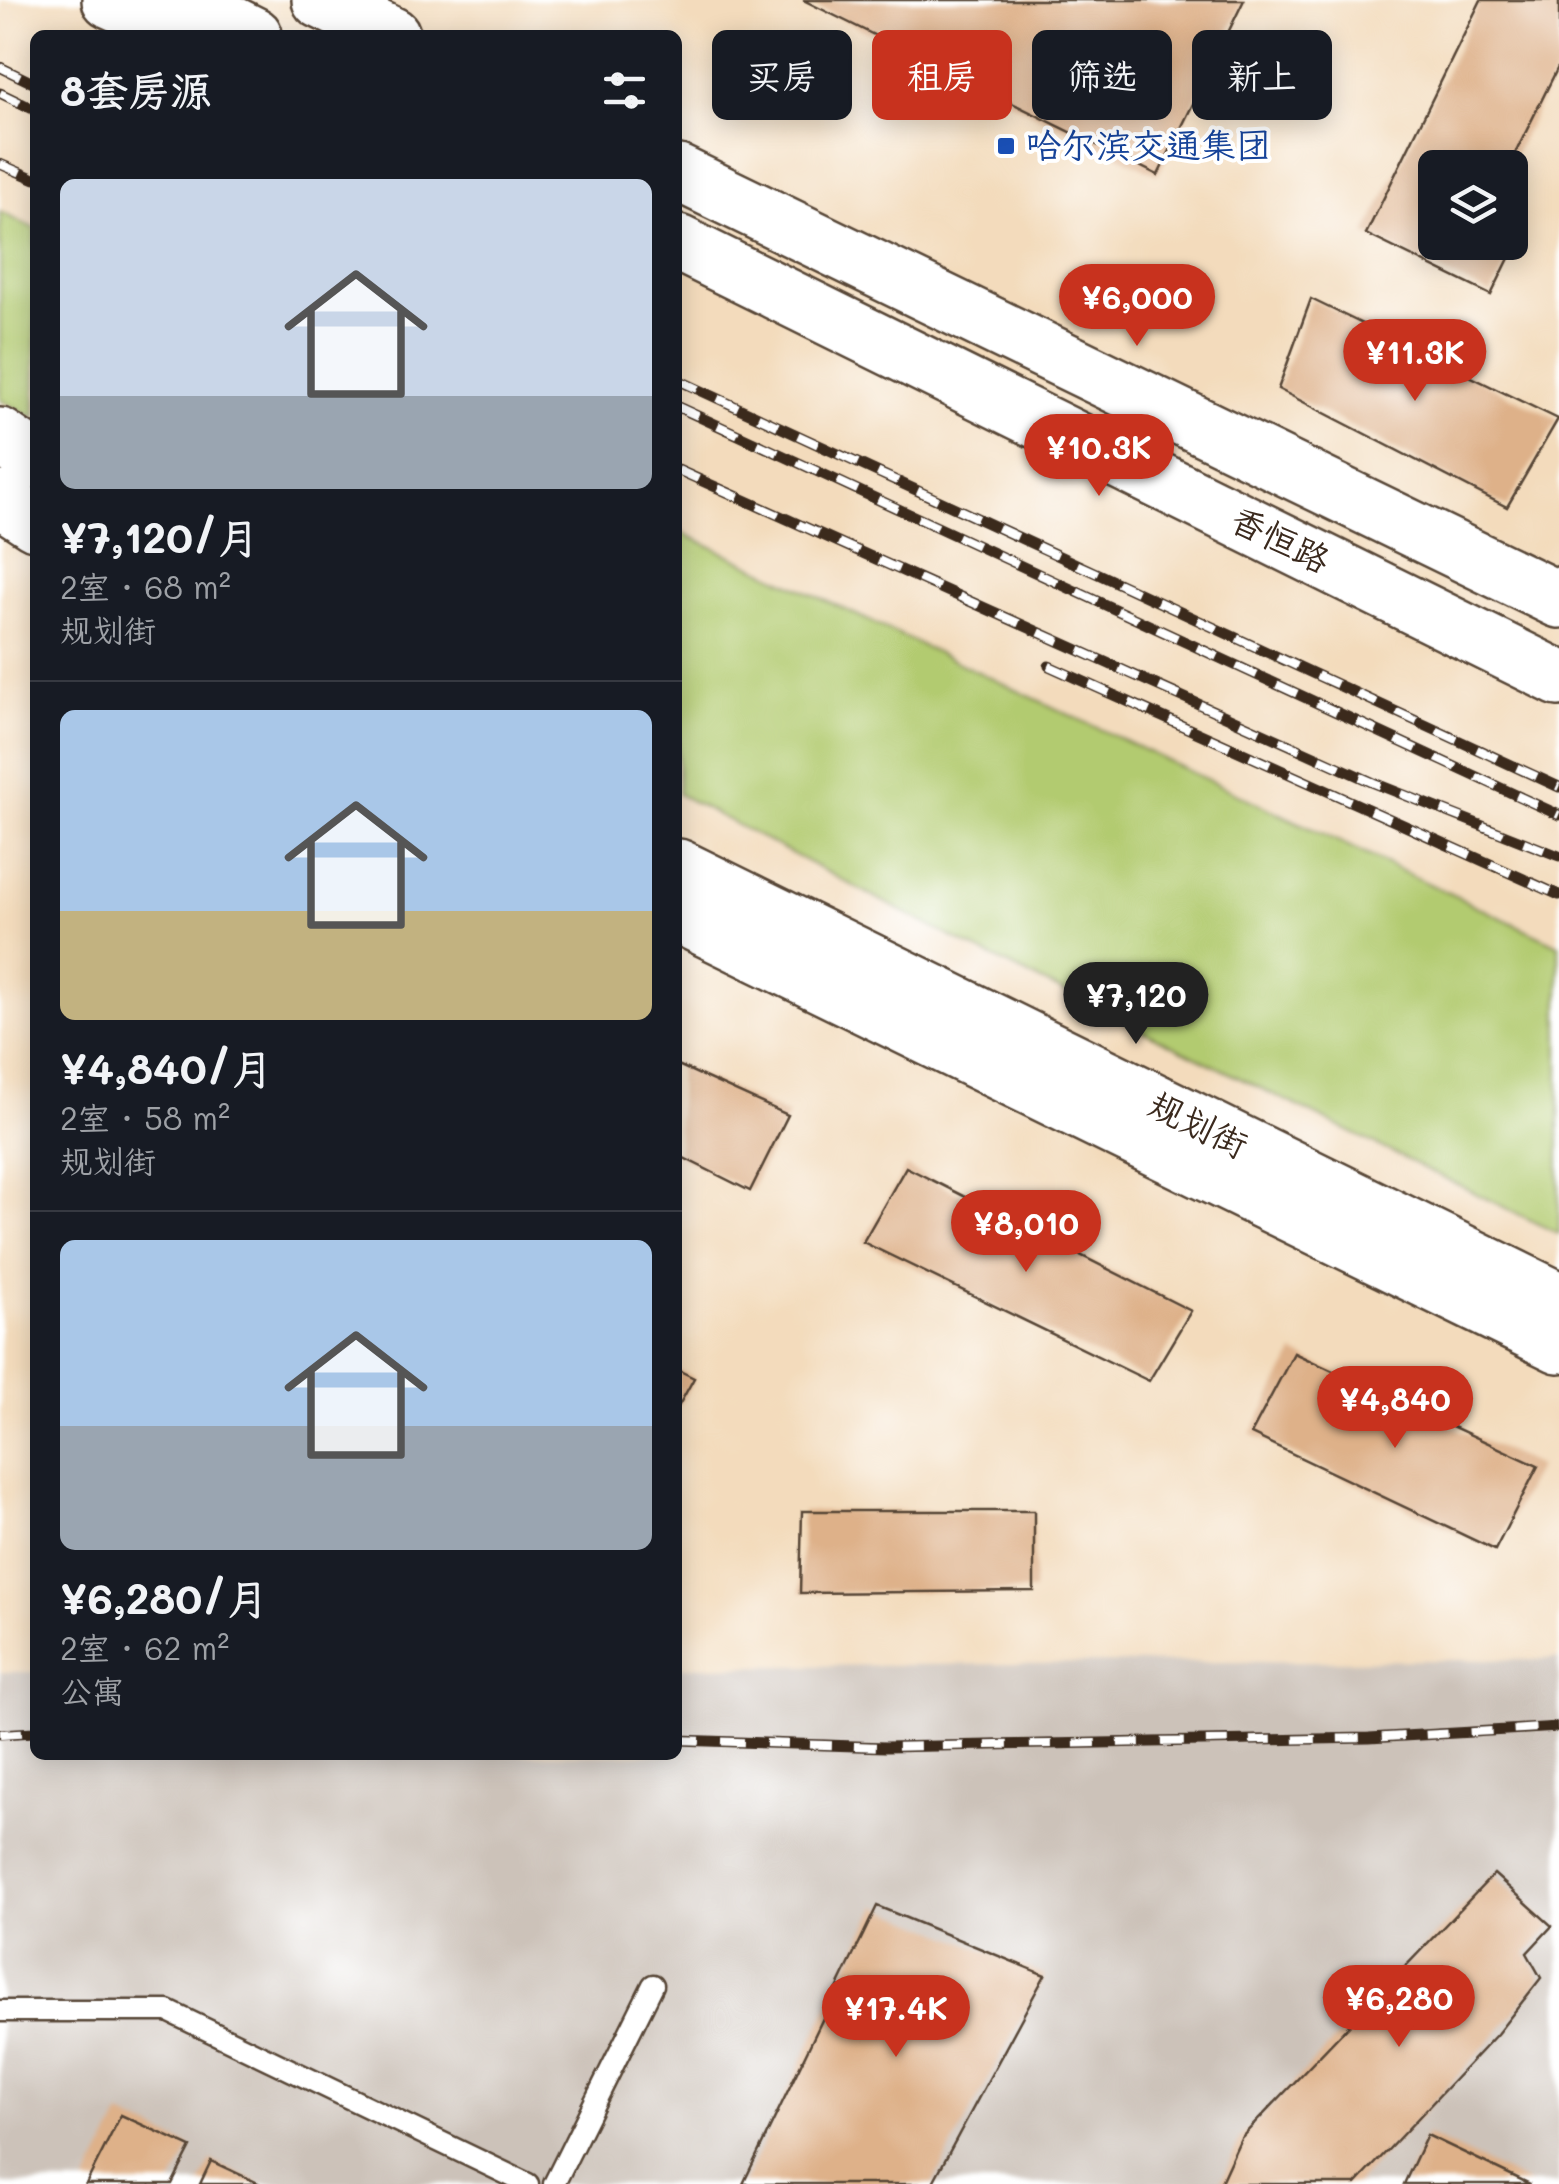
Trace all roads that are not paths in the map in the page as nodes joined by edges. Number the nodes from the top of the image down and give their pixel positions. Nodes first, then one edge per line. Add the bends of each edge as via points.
1 (110, 0) edge
2 (320, 0) edge
3 (187, 12) edge
4 (239, 30) edge
5 (382, 30) edge
6 (682, 175) edge
7 (682, 245) edge
8 (0, 436) edge
9 (30, 457) edge
10 (0, 499) edge
11 (30, 519) edge
12 (1559, 600) edge
13 (1559, 678) edge
14 (682, 869) edge
15 (682, 918) edge
16 (1559, 1300) edge
17 (1559, 1345) edge
18 (652, 1985) dead end
19 (0, 2010) edge
20 (528, 2184) edge
21 (554, 2184) edge

1 - 3 main road
2 - 5 main road
3 - 4 main road
6 - 12 main road, 香恒路
7 - 13 main road, 香恒路
8 - 9 main road
10 - 11 main road
14 - 16 main road, 规划街
15 - 17 main road, 规划街
18 - 21 lane
19 - 20 lane via 168,2011

